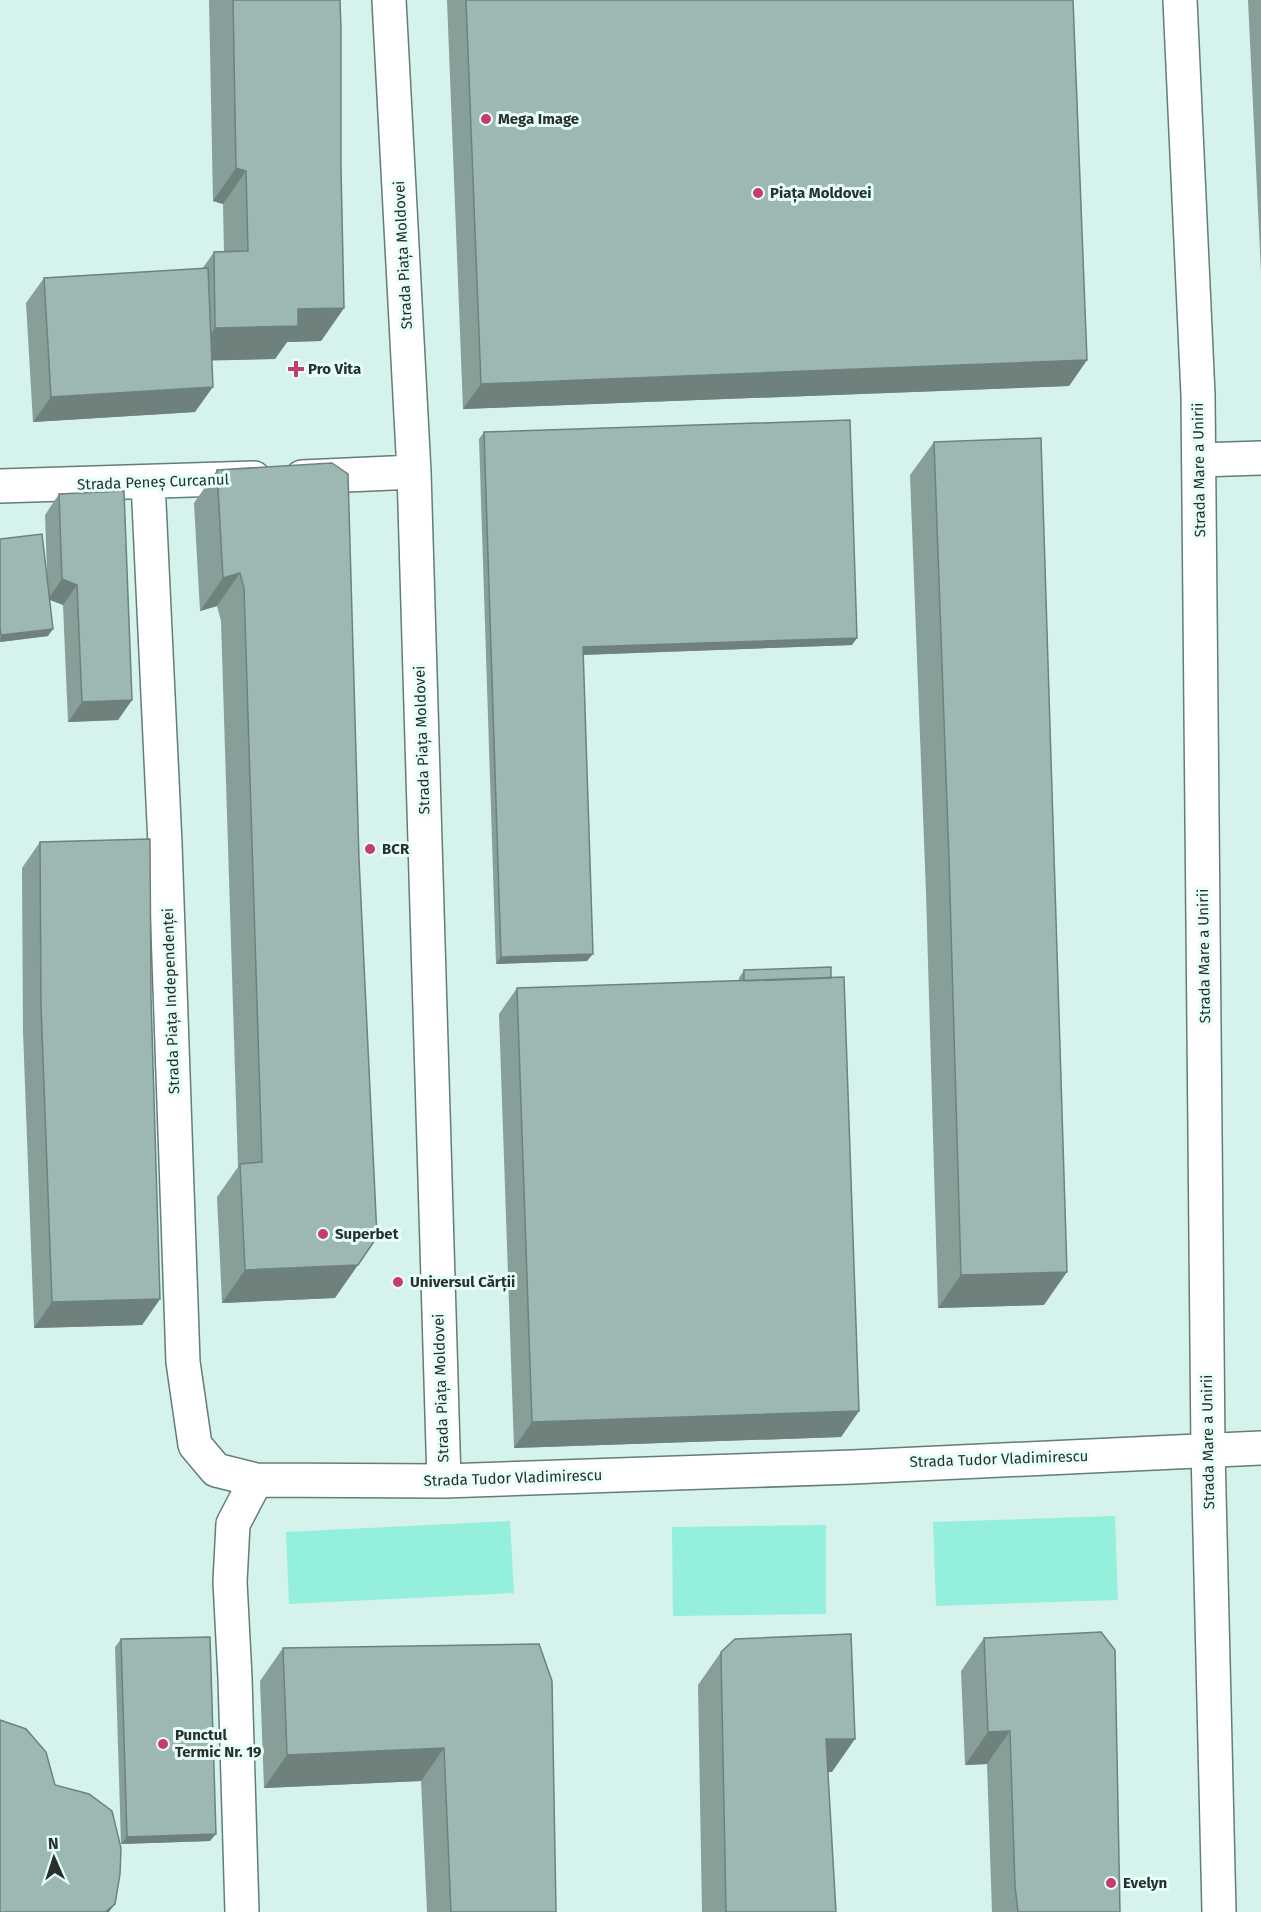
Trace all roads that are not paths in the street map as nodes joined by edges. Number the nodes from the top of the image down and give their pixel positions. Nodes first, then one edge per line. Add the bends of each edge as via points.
1 (389, 0) edge
2 (1180, 0) edge
3 (1261, 458) edge
4 (1199, 460) junction
5 (414, 472) junction
6 (148, 482) junction
7 (0, 486) edge
8 (1261, 1448) edge
9 (1208, 1450) junction
10 (256, 1480) junction
11 (444, 1481) junction
12 (242, 1912) edge
13 (1219, 1912) edge

1 - 5 street, Strada Piața Moldovei
2 - 4 street, Strada Mare a Unirii
3 - 4 street
4 - 9 street, Strada Mare a Unirii
5 - 6 street, Strada Peneș Curcanul
5 - 11 street, Strada Piața Moldovei
6 - 7 street, Strada Peneș Curcanul
6 - 10 street, Strada Piața Independenței via 183,1362 195,1445 216,1470
8 - 9 street, Strada Tudor Vladimirescu
9 - 11 street, Strada Tudor Vladimirescu
9 - 13 street, Strada Mare a Unirii
10 - 11 street, Strada Tudor Vladimirescu
10 - 12 street via 233,1524 230,1582

